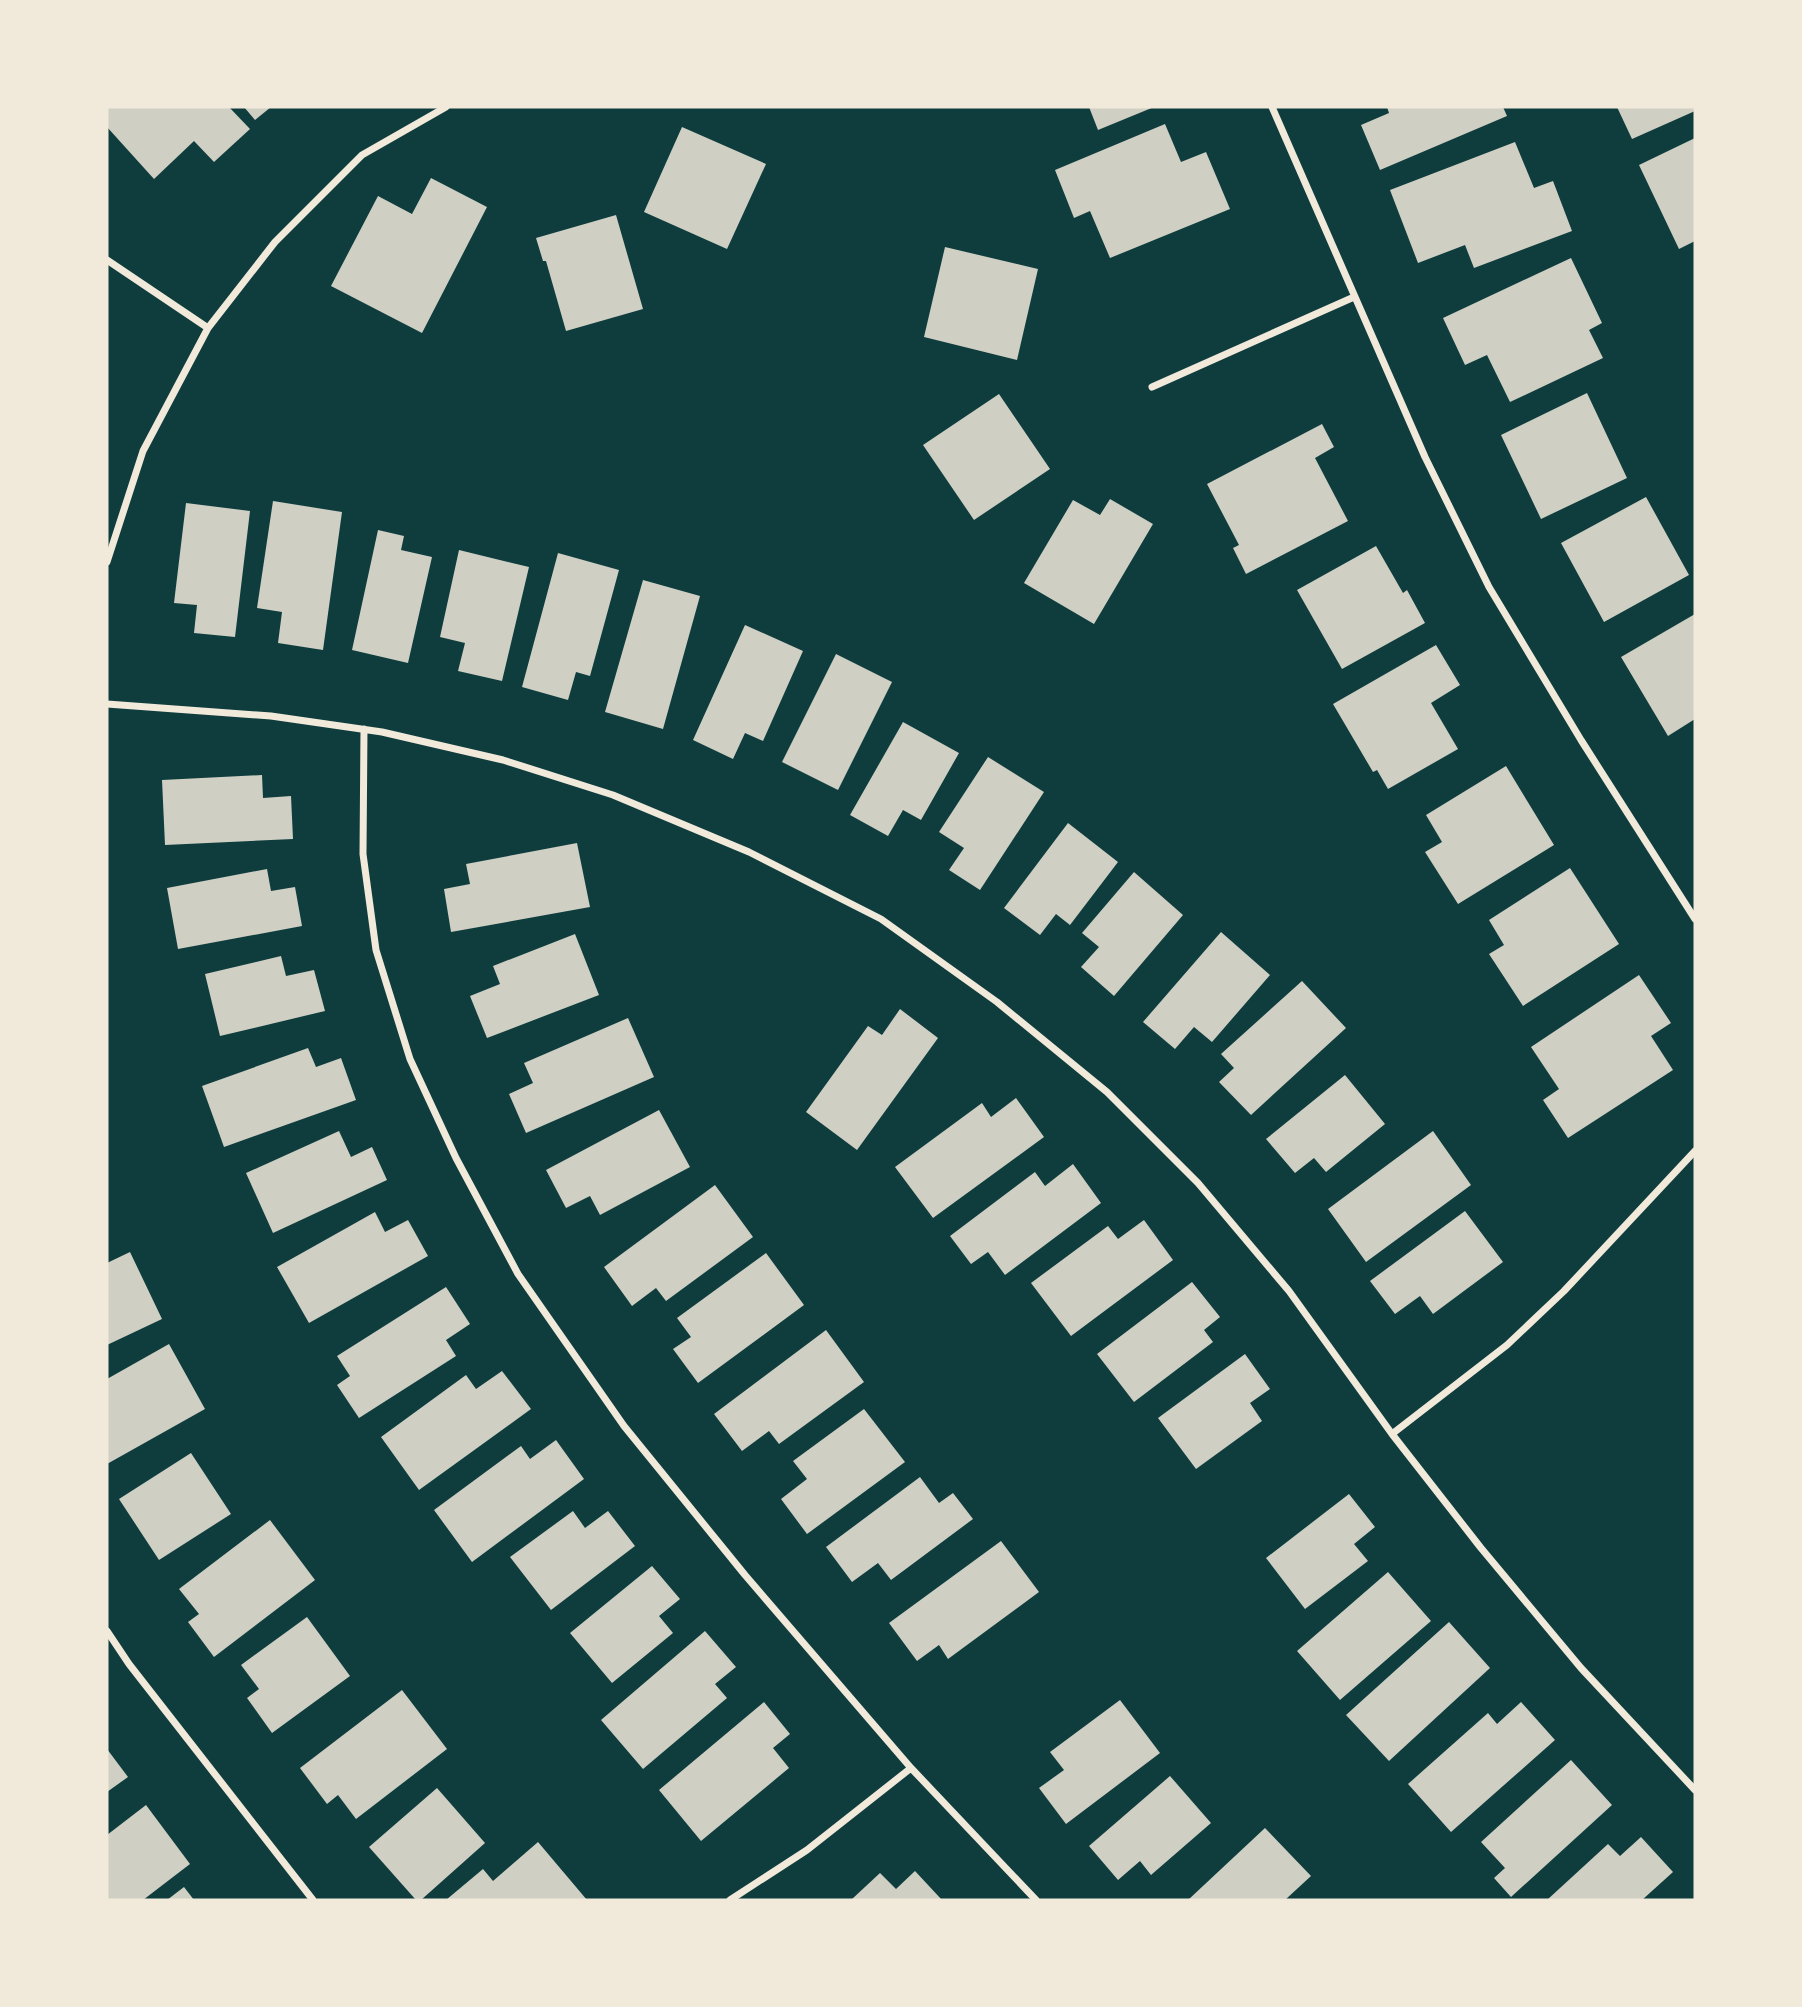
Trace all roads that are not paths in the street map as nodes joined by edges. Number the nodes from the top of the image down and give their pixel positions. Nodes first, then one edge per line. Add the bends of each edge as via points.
1 (446, 107) edge
2 (1272, 107) edge
3 (107, 260) edge
4 (1353, 297) junction
5 (208, 328) junction
6 (1152, 387) dead end
7 (107, 562) edge
8 (107, 704) edge
9 (363, 729) junction
10 (1695, 919) edge
11 (1695, 1151) edge
12 (1392, 1434) junction
13 (107, 1631) edge
14 (911, 1768) junction
15 (1695, 1790) edge
16 (313, 1900) edge
17 (730, 1900) edge
18 (1037, 1900) edge

1 - 5 street via 362,155 275,242
2 - 4 street
3 - 5 street
4 - 6 street
4 - 10 street via 1489,587
5 - 7 street via 143,451
8 - 9 street via 271,716
9 - 12 street via 503,760 613,795 749,852 881,919 997,1002 1107,1092 1198,1183 1289,1291
9 - 14 street via 363,854 376,950 410,1059 456,1158 518,1274 624,1426
11 - 12 street via 1507,1345
12 - 15 street via 1581,1668
13 - 16 street
14 - 17 street via 807,1850
14 - 18 street

